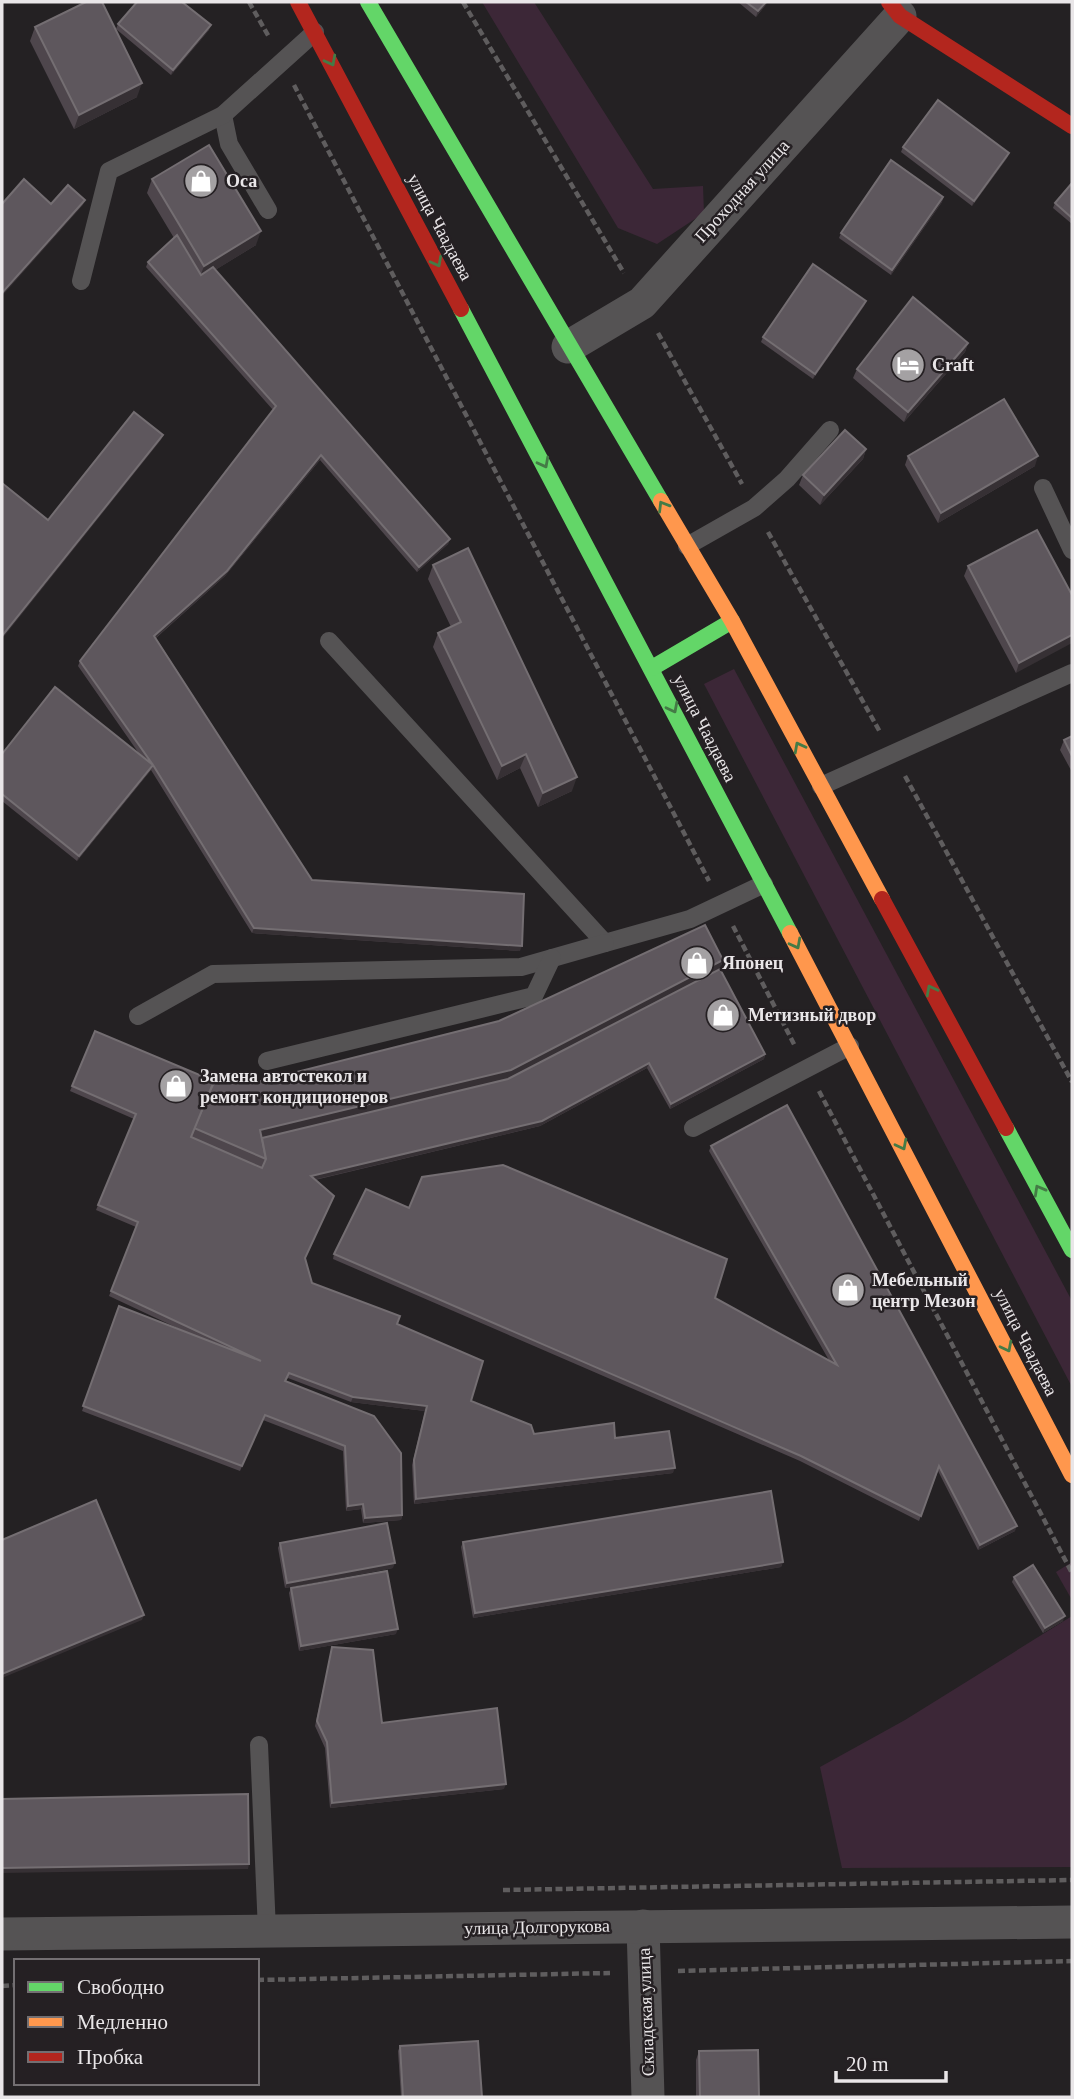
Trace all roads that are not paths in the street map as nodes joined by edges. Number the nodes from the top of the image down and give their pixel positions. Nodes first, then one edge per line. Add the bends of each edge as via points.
1 (298, 2) edge
2 (368, 2) edge
3 (895, 9) edge
4 (315, 32) junction
5 (223, 115) junction
6 (1072, 126) edge
7 (268, 210) dead end
8 (81, 281) dead end
9 (568, 347) junction
10 (830, 430) dead end
11 (1043, 488) dead end
12 (687, 546) junction
13 (1072, 550) edge
14 (732, 621) junction
15 (329, 640) dead end
16 (652, 667) junction
17 (1072, 673) edge
18 (821, 786) junction
19 (764, 884) junction
20 (605, 943) junction
21 (552, 958) junction
22 (138, 1016) dead end
23 (850, 1046) junction
24 (267, 1061) dead end
25 (693, 1128) dead end
26 (1072, 1250) edge
27 (1072, 1475) edge
28 (259, 1745) dead end
29 (1072, 1922) edge
30 (643, 1926) junction
31 (267, 1931) junction
32 (2, 1934) edge
33 (648, 2097) edge

1 - 4 main road, улица Чаадаева
2 - 9 main road
3 - 6 main road
3 - 9 street, Проходная улица via 642,303
4 - 5 lane
4 -> 16 main road, улица Чаадаева
5 - 7 lane via 229,144
5 - 8 lane via 108,171
12 -> 9 main road
10 - 12 lane via 754,508
11 - 13 lane
12 - 14 main road
14 - 16 main road
18 -> 14 main road
15 - 20 lane
16 -> 19 main road, улица Чаадаева
17 - 18 lane
26 -> 18 main road
19 - 20 lane via 690,919
19 -> 23 main road, улица Чаадаева
20 - 21 lane
21 - 22 lane via 521,967 213,974
21 - 24 lane via 534,996
23 - 25 lane
23 -> 27 main road, улица Чаадаева
28 - 31 lane
29 - 30 street, улица Долгорукова
30 - 31 street, улица Долгорукова
30 - 33 street, Складская улица
31 - 32 street, улица Долгорукова

